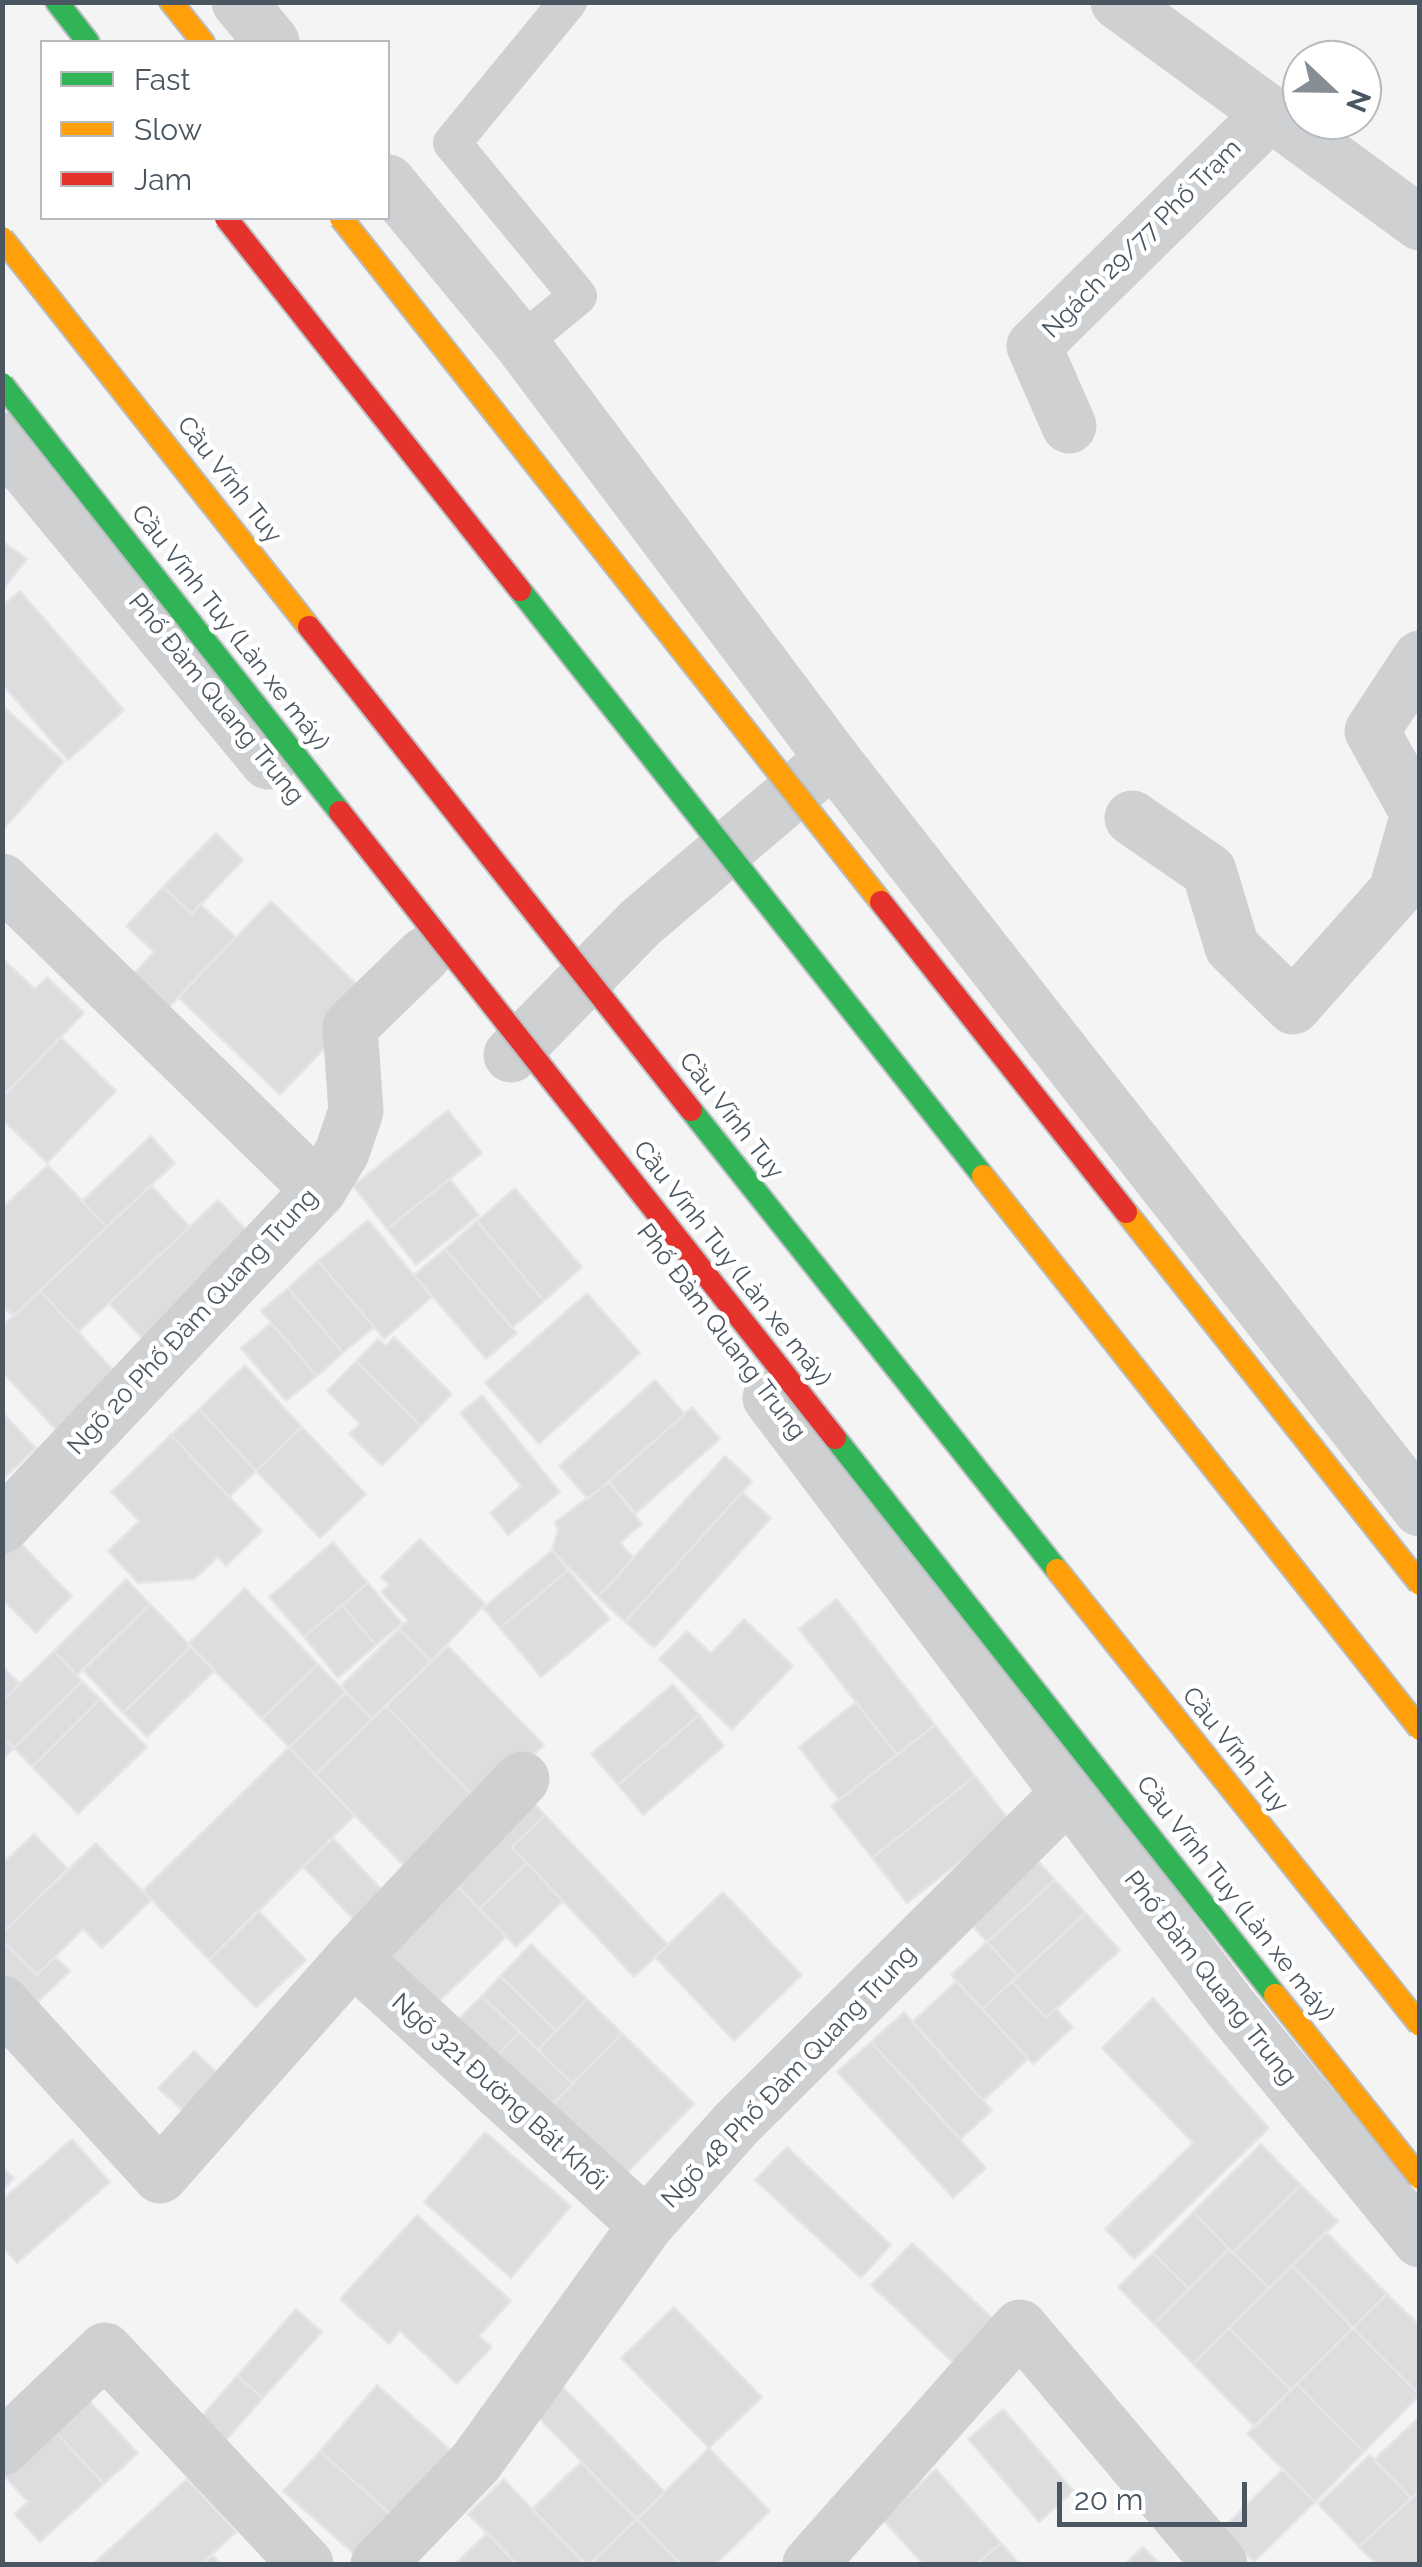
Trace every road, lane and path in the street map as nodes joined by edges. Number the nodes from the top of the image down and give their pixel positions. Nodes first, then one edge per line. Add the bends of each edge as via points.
1 (56, 2) edge
2 (172, 2) edge
3 (239, 2) edge
4 (568, 2) edge
5 (1118, 2) edge
6 (86, 40) edge
7 (201, 40) edge
8 (270, 40) edge
9 (1270, 114) junction
10 (390, 184) edge
11 (228, 220) edge
12 (343, 220) edge
13 (1420, 223) edge
14 (2, 238) edge
15 (521, 343) junction
16 (2, 384) edge
17 (1069, 426) dead end
18 (2, 440) edge
19 (1420, 658) edge
20 (833, 759) junction
21 (1132, 818) dead end
22 (2, 881) edge
23 (426, 954) junction
24 (511, 1055) junction
25 (319, 1190) junction
26 (1420, 1509) edge
27 (2, 1526) edge
28 (1420, 1584) edge
29 (1420, 1729) edge
30 (522, 1779) dead end
31 (1069, 1793) junction
32 (353, 1958) junction
33 (2, 2003) edge
34 (1420, 2025) edge
35 (1420, 2178) edge
36 (646, 2225) junction
37 (1420, 2240) edge
38 (2, 2448) edge
39 (306, 2564) edge
40 (378, 2564) edge
41 (810, 2564) edge
42 (1220, 2564) edge

1 - 6 highway
2 - 7 highway
3 - 8 street
4 - 15 lane via 452,142 578,296
5 - 9 street
9 - 13 street
9 - 17 street, Ngách 29/77 Phố Trạm via 1034,346
10 - 15 street
11 - 29 highway, bridge
12 - 28 highway, bridge
14 - 34 highway, Cầu Vĩnh Tuy, bridge
15 - 20 street
16 - 35 highway, Cầu Vĩnh Tuy (Làn xe máy), bridge
18 - 23 street, Phố Đàm Quang Trung
19 - 21 street via 1372,730 1418,814 1396,891 1293,1007 1232,947 1208,872
20 - 24 street via 640,923
20 - 26 street
22 - 25 street
23 - 24 street, Phố Đàm Quang Trung
23 - 25 street, Ngõ 20 Phố Đàm Quang Trung via 350,1027 356,1111
24 - 31 street, Phố Đàm Quang Trung
25 - 27 street, Ngõ 20 Phố Đàm Quang Trung
30 - 32 street
31 - 36 street, Ngõ 48 Phố Đàm Quang Trung via 737,2123
31 - 37 street, Phố Đàm Quang Trung via 1230,2007
32 - 33 street via 160,2176
32 - 36 street, Ngõ 321 Đường Bát Khối
36 - 40 street, Ngõ 48 Phố Đàm Quang Trung via 476,2462
38 - 39 street via 105,2350
41 - 42 street via 1020,2327

